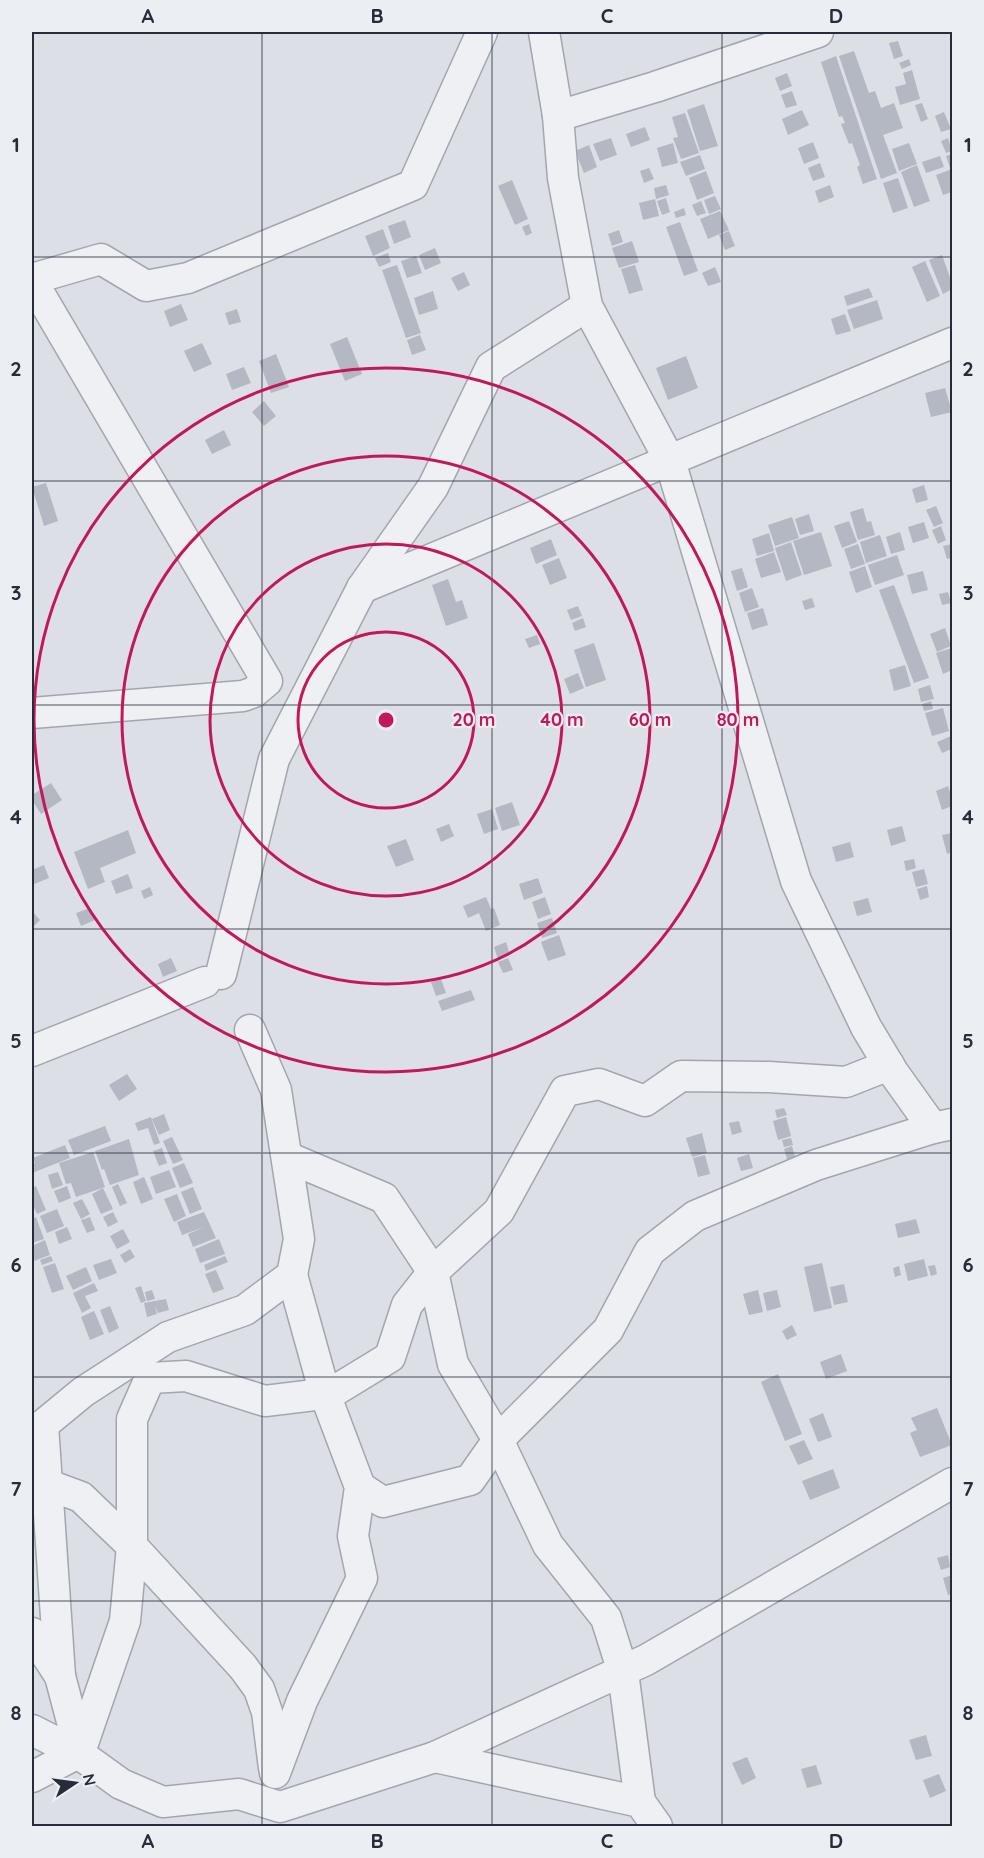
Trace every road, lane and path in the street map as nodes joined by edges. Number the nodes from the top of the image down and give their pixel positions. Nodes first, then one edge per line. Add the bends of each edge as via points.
1 (544, 32) edge
2 (818, 32) edge
3 (470, 36) edge
4 (558, 116) junction
5 (32, 280) edge
6 (587, 306) junction
7 (952, 343) edge
8 (670, 461) junction
9 (362, 588) junction
10 (32, 713) edge
11 (250, 1030) dead end
12 (32, 1051) edge
13 (889, 1065) junction
14 (943, 1126) edge
15 (287, 1156) junction
16 (433, 1272) junction
17 (292, 1275) junction
18 (325, 1394) junction
19 (37, 1430) edge
20 (498, 1440) junction
21 (952, 1483) edge
22 (39, 1484) edge
23 (360, 1487) junction
24 (132, 1546) junction
25 (32, 1633) edge
26 (622, 1672) junction
27 (60, 1676) junction
28 (32, 1730) edge
29 (79, 1752) junction
30 (435, 1757) junction
31 (275, 1773) junction
32 (32, 1777) edge
33 (640, 1802) junction
34 (282, 1817) edge
35 (657, 1827) edge

1 - 4 street
2 - 4 street
3 - 5 street via 413,185 188,278 146,286 101,259
4 - 6 street via 563,178
5 - 10 street via 267,681 243,696
6 - 8 street
6 - 9 street via 491,367 433,487
7 - 8 street
8 - 9 street
8 - 13 street via 796,881 866,1027
9 - 12 street via 274,759 213,978
11 - 15 street via 276,1090
13 - 14 street
13 - 16 street via 846,1082 681,1076 645,1101 599,1084 565,1091 499,1211
14 - 20 street via 816,1165 695,1216 650,1251 608,1330
15 - 16 street via 384,1198
15 - 17 street via 299,1239
16 - 18 street via 407,1305 390,1357
16 - 20 street via 453,1364
17 - 18 street
17 - 19 street via 245,1310 168,1337 83,1392
18 - 23 street
18 - 24 street via 265,1401 186,1376 150,1378 132,1419
19 - 22 street
20 - 23 street via 470,1480 383,1502
20 - 26 street via 548,1545 606,1618
21 - 26 street
22 - 24 street via 81,1497
22 - 27 street
23 - 31 street via 352,1536 362,1578 302,1701
24 - 29 street via 124,1622
24 - 31 street via 260,1689
25 - 27 street
26 - 30 street
26 - 33 street
27 - 29 street
28 - 29 street
29 - 32 street
29 - 34 street via 121,1784 163,1802 239,1794
30 - 33 street
30 - 34 street
31 - 34 street
33 - 35 street

